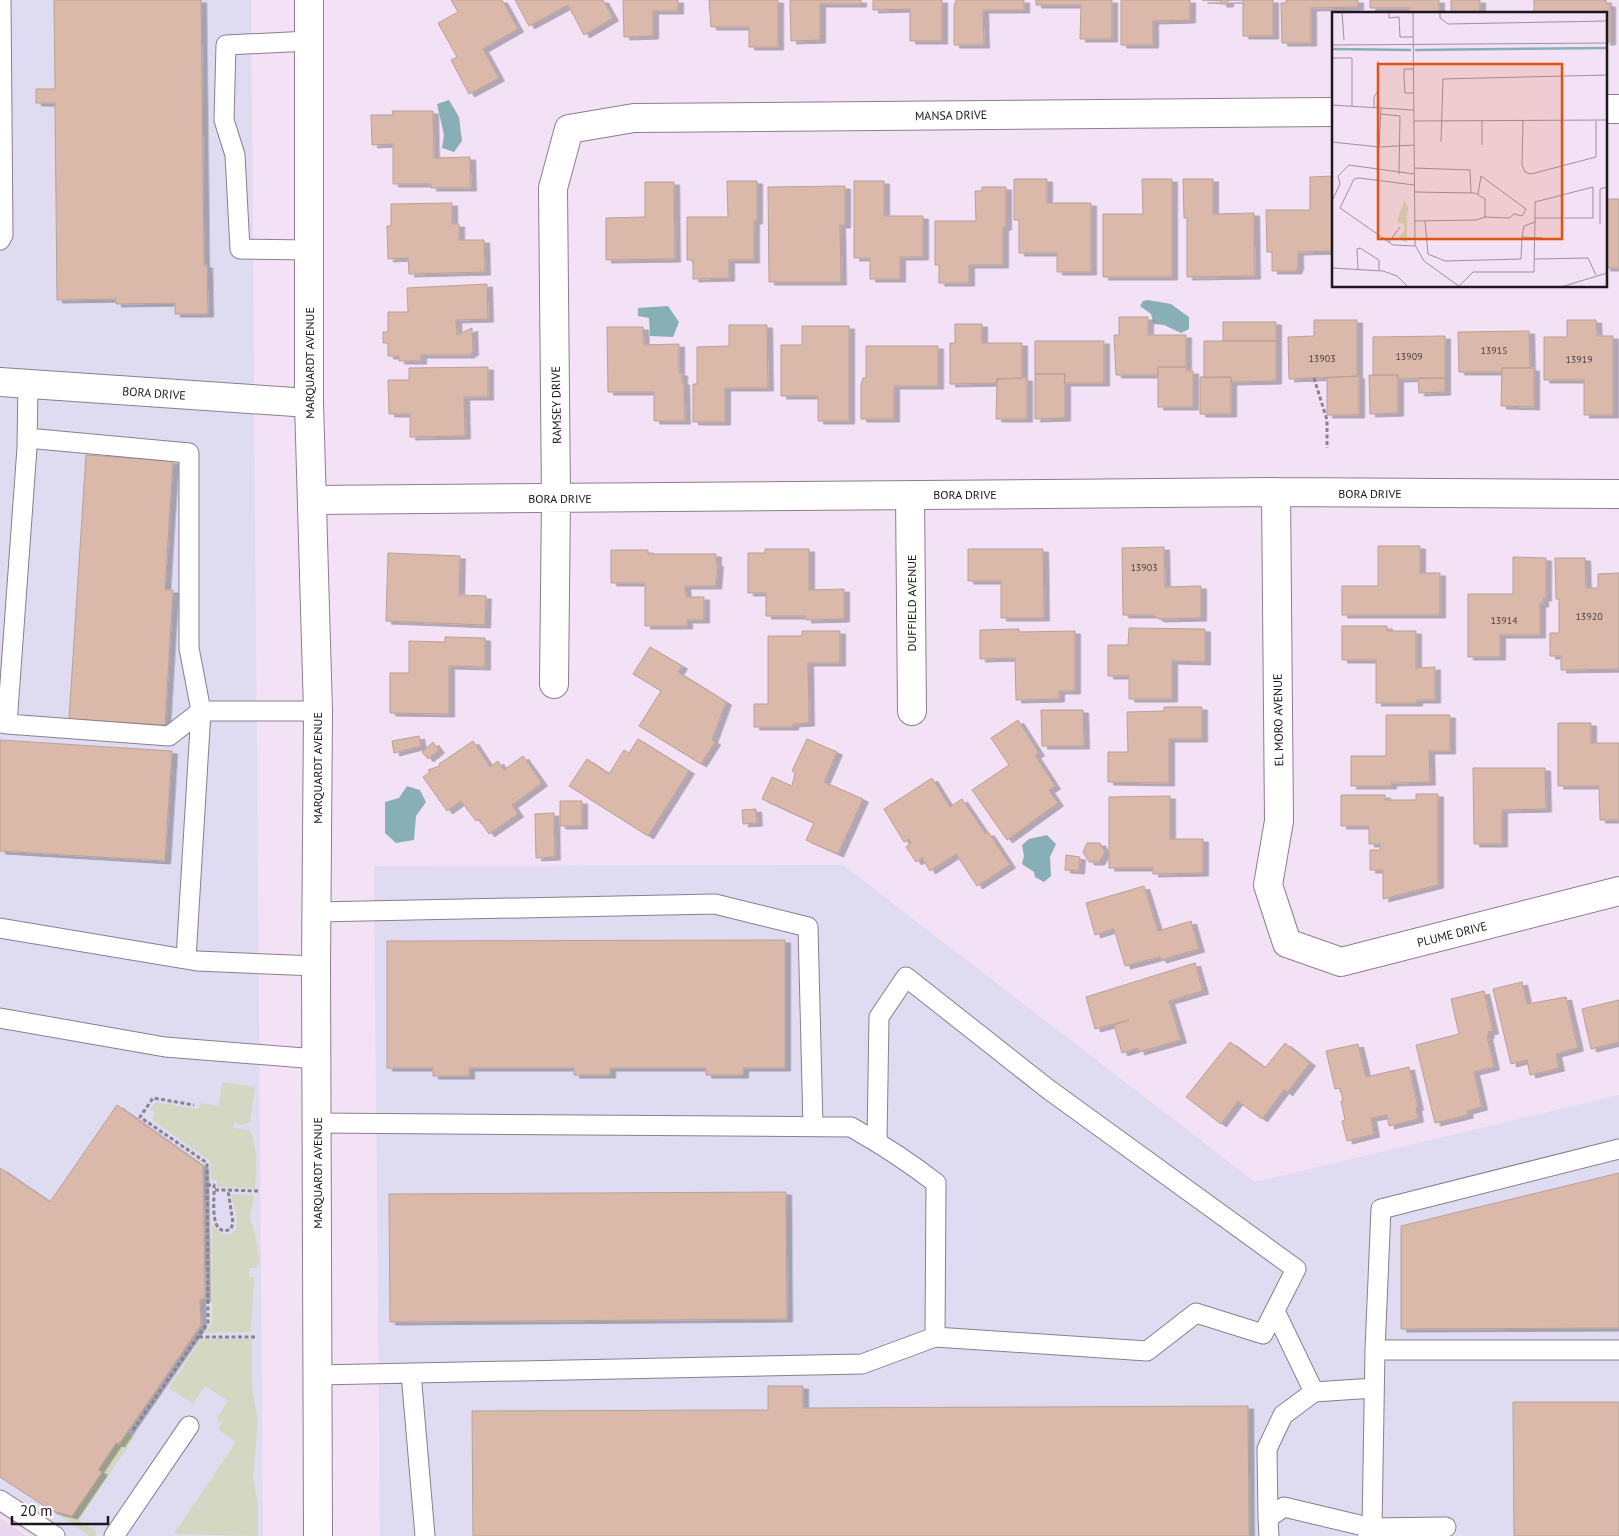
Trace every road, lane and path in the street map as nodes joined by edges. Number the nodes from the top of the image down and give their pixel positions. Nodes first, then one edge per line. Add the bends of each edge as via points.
1 (0, 0) edge
2 (309, 0) edge
3 (309, 41) junction
4 (1606, 109) edge
5 (1619, 109) edge
6 (1332, 112) edge
7 (569, 129) joint
8 (0, 240) edge
9 (309, 250) junction
10 (1314, 378) dead end
11 (0, 382) edge
12 (28, 384) junction
13 (309, 403) junction
14 (28, 438) junction
15 (1327, 448) dead end
16 (1276, 492) junction
17 (1619, 494) edge
18 (910, 495) junction
19 (556, 498) junction
20 (312, 500) junction
21 (554, 684) dead end
22 (201, 711) junction
23 (318, 711) junction
24 (912, 711) dead end
25 (4, 723) edge
26 (1619, 892) edge
27 (316, 912) junction
28 (0, 928) edge
29 (1287, 943) joint
30 (186, 959) junction
31 (316, 966) junction
32 (0, 1018) edge
33 (317, 1059) junction
34 (194, 1105) dead end
35 (317, 1123) junction
36 (813, 1126) junction
37 (877, 1142) junction
38 (1619, 1149) edge
39 (207, 1185) junction
40 (214, 1190) junction
41 (228, 1190) junction
42 (258, 1190) dead end
43 (1275, 1311) junction
44 (198, 1337) junction
45 (257, 1337) dead end
46 (935, 1337) junction
47 (1375, 1350) junction
48 (1619, 1350) edge
49 (411, 1373) junction
50 (318, 1375) junction
51 (1374, 1388) junction
52 (1314, 1392) junction
53 (189, 1426) dead end
54 (133, 1430) dead end
55 (0, 1500) edge
56 (1268, 1527) edge
57 (1446, 1527) dead end
58 (1372, 1532) edge
59 (55, 1536) edge
60 (114, 1536) edge
61 (318, 1536) edge
62 (425, 1536) edge

1 - 8 lane via 3,235
2 - 3 street, MARQUARDT AVENUE
3 - 9 street, MARQUARDT AVENUE
3 - 9 lane via 226,45 224,120 235,155 240,249
4 - 5 street
6 - 7 street, MANSA DRIVE via 634,118
7 - 19 street, RAMSEY DRIVE via 553,188
9 - 13 street, MARQUARDT AVENUE
10 - 15 path via 1327,420
11 - 12 street, BORA DRIVE
12 - 13 street, BORA DRIVE
12 - 14 lane
13 - 20 street, MARQUARDT AVENUE
14 - 22 lane via 189,453 189,648
14 - 25 lane
16 - 17 street, BORA DRIVE
16 - 18 street, BORA DRIVE
16 - 29 street, EL MORO AVENUE via 1279,821 1268,885
18 - 19 street, BORA DRIVE
18 - 24 street, DUFFIELD AVENUE
19 - 20 street, BORA DRIVE
19 - 21 street, RAMSEY DRIVE
20 - 23 street, MARQUARDT AVENUE
22 - 23 lane
22 - 25 lane via 169,736
22 - 30 lane
23 - 27 street, MARQUARDT AVENUE
26 - 29 street, PLUME DRIVE via 1341,962
27 - 31 street, MARQUARDT AVENUE
27 - 36 lane via 715,904 808,927
28 - 30 lane
30 - 31 lane
31 - 33 street, MARQUARDT AVENUE
32 - 33 lane via 165,1047
33 - 35 street, MARQUARDT AVENUE
34 - 39 path via 153,1098 140,1117 207,1163
35 - 36 lane
35 - 50 street, MARQUARDT AVENUE
36 - 37 lane via 851,1127
37 - 43 lane via 879,1017 906,977 1048,1089 1296,1269
37 - 46 lane via 936,1183
38 - 47 lane via 1381,1209
39 - 40 path via 214,1185
39 - 44 path via 208,1322
40 - 41 path
40 - 41 path via 215,1224 219,1230 226,1231 232,1229 233,1223
41 - 42 path
43 - 46 lane via 1263,1334 1196,1313 1148,1351
43 - 52 lane
44 - 45 path
44 - 54 path
46 - 49 lane via 862,1364
47 - 48 lane
47 - 51 lane
49 - 50 lane
49 - 62 lane
50 - 61 street, MARQUARDT AVENUE
51 - 52 lane
51 - 58 lane
52 - 56 lane via 1283,1415 1267,1449
53 - 60 lane
55 - 59 lane
56 - 58 lane via 1284,1507
57 - 58 lane

